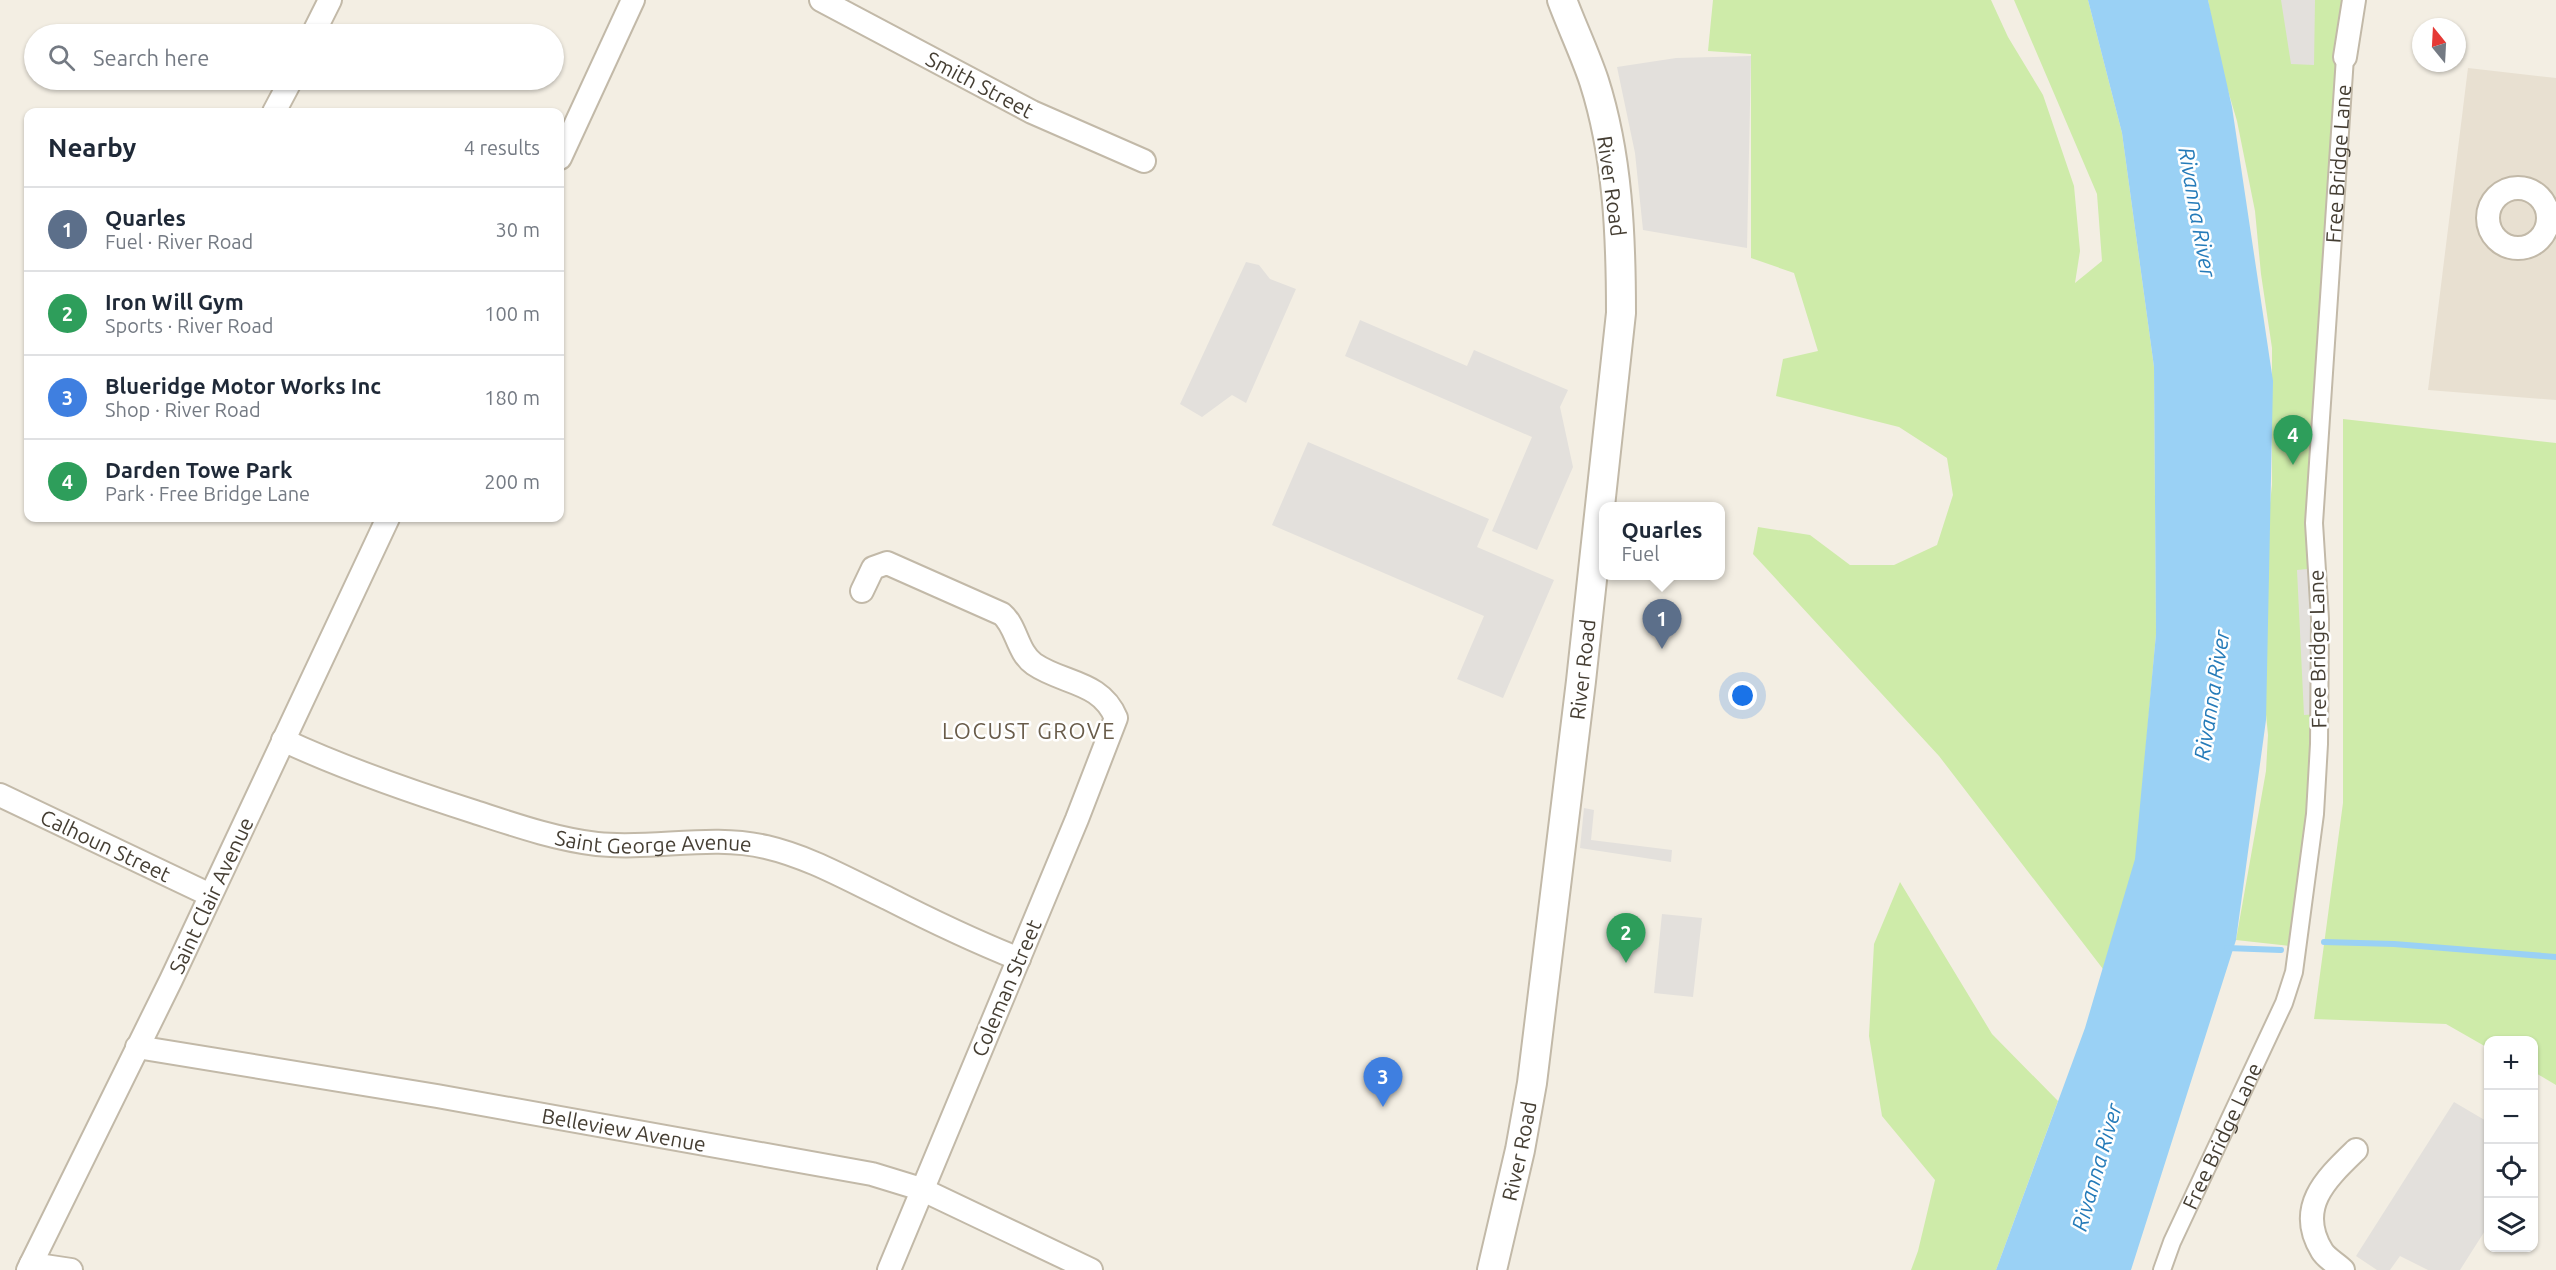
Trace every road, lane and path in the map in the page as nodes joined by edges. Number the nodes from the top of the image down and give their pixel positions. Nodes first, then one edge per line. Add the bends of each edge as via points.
1 (330, 0) edge
2 (633, 0) edge
3 (822, 0) edge
4 (1562, 0) edge
5 (2354, 0) edge
6 (318, 24) edge
7 (2345, 57) joint
8 (286, 90) edge
9 (276, 108) edge
10 (564, 149) edge
11 (1144, 160) dead end
12 (1600, 502) edge
13 (1599, 514) edge
14 (386, 522) edge
15 (862, 591) dead end
16 (283, 740) junction
17 (0, 795) edge
18 (210, 895) junction
19 (1019, 959) junction
20 (137, 1047) junction
21 (2356, 1150) dead end
22 (921, 1189) junction
23 (30, 1267) edge
24 (71, 1270) edge
25 (889, 1270) edge
26 (1091, 1270) edge
27 (1492, 1270) edge
28 (2162, 1270) edge
29 (2343, 1270) edge

1 - 6 street
2 - 10 street
3 - 11 street, Smith Street via 1032,112
4 - 12 street, River Road via 1594,82 1608,142 1621,252 1621,313
5 - 7 street, Free Bridge Lane
7 - 28 street, Free Bridge Lane via 2314,523 2320,619 2319,744 2315,814 2294,972 2284,1003
8 - 9 street
13 - 27 street, River Road via 1532,1083
14 - 16 street, Saint Clair Avenue
15 - 19 street, Coleman Street via 873,568 887,563 1002,614 1034,664 1102,695 1111,706 1116,718 1111,733
16 - 18 street, Saint Clair Avenue
16 - 19 street, Saint George Avenue via 405,790 558,838 641,845 731,842 795,855 960,935
17 - 18 street, Calhoun Street
18 - 20 street, Saint Clair Avenue
19 - 22 street, Coleman Street
20 - 22 street, Belleview Avenue via 839,1168
20 - 23 street, Saint Clair Avenue
21 - 29 street via 2326,1179 2311,1207 2322,1251
22 - 25 street, Coleman Street
22 - 26 street, Belleview Avenue
23 - 24 street

